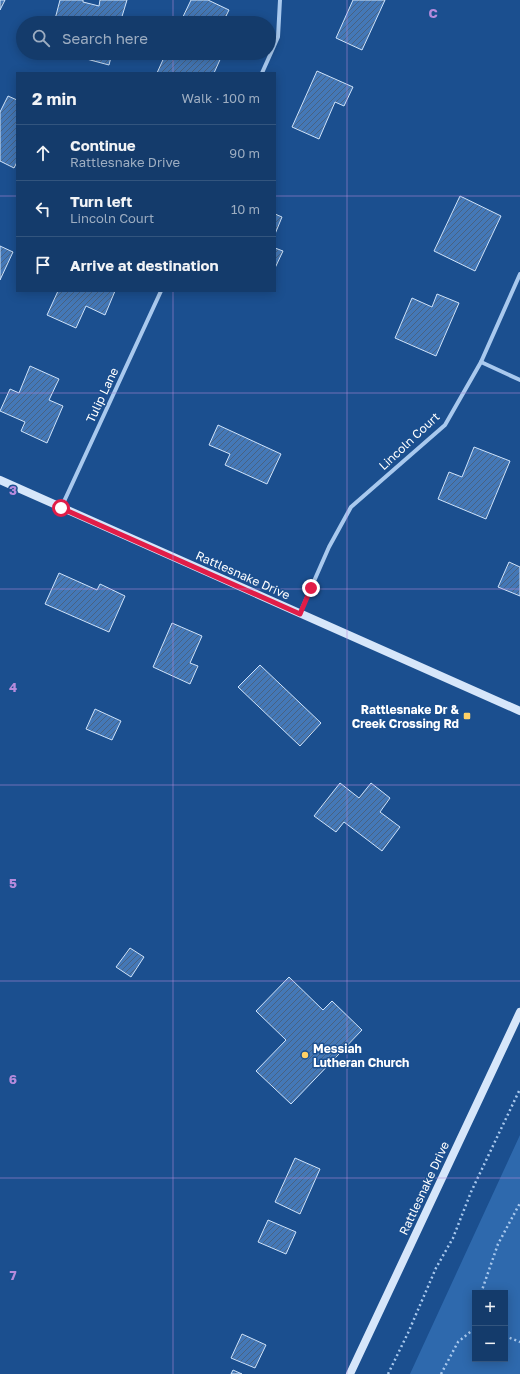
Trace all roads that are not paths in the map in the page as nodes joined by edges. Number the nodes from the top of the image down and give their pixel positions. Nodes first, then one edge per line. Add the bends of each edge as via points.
1 (280, 0) edge
2 (276, 42) edge
3 (268, 60) edge
4 (262, 72) edge
5 (520, 274) edge
6 (161, 292) edge
7 (481, 362) junction
8 (520, 380) edge
9 (0, 480) edge
10 (61, 508) junction
11 (300, 614) junction
12 (520, 712) edge
13 (520, 1012) edge
14 (350, 1374) edge

1 - 2 street
3 - 4 street
5 - 7 street, Lincoln Court
6 - 10 street, Tulip Lane
7 - 8 street
7 - 11 street, Lincoln Court via 446,425 351,507 329,547
9 - 10 street, Rattlesnake Drive
10 - 11 street, Rattlesnake Drive
11 - 12 street, Rattlesnake Drive
13 - 14 street, Rattlesnake Drive

